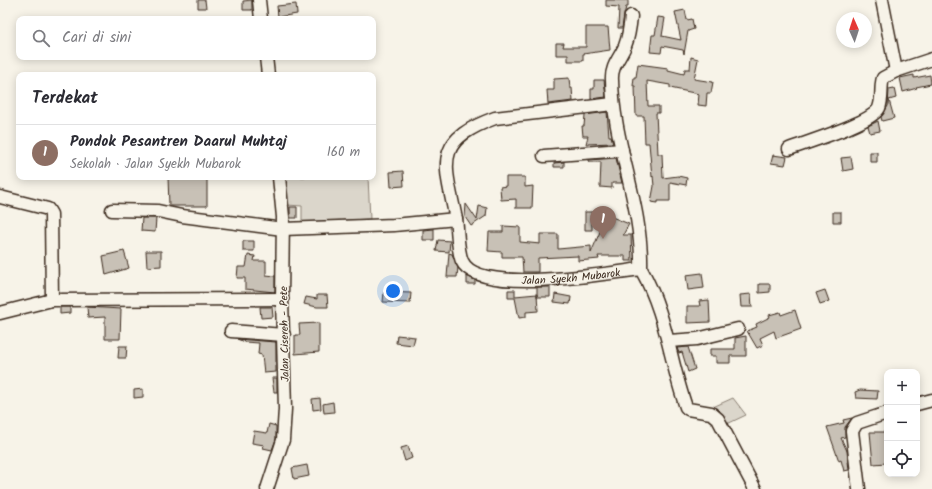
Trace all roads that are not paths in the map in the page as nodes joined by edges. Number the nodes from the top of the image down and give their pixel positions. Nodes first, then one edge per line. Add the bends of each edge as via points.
1 (259, 0) edge
2 (882, 0) edge
3 (261, 16) edge
4 (631, 16) dead end
5 (932, 59) edge
6 (266, 60) edge
7 (896, 71) junction
8 (268, 72) edge
9 (613, 104) junction
10 (789, 149) dead end
11 (622, 150) junction
12 (544, 156) dead end
13 (279, 180) edge
14 (0, 197) edge
15 (112, 210) dead end
16 (456, 218) junction
17 (283, 229) junction
18 (641, 269) junction
19 (282, 299) junction
20 (52, 300) junction
21 (0, 313) edge
22 (738, 330) dead end
23 (231, 331) dead end
24 (284, 335) junction
25 (669, 341) junction
26 (932, 400) edge
27 (920, 403) edge
28 (884, 414) edge
29 (267, 489) edge
30 (755, 489) edge
31 (859, 489) edge

1 - 3 street
2 - 7 street
4 - 9 street via 628,39 612,69
5 - 7 street
6 - 8 street
7 - 10 street via 883,78 881,102 875,114
9 - 11 street
9 - 16 street, Jalan Syekh Mubarok via 495,118 466,131 451,146 446,157
11 - 12 street
11 - 18 street via 630,180 642,254
13 - 17 street, Jalan Cisereh - Pete
14 - 20 street via 48,209 51,214
15 - 17 street via 158,211
16 - 17 street via 394,225
16 - 18 street, Jalan Syekh Mubarok via 462,261 468,268 488,278 526,280 586,277
17 - 19 street, Jalan Cisereh - Pete
18 - 25 street via 651,287
19 - 20 street
19 - 24 street, Jalan Cisereh - Pete
20 - 21 street
22 - 25 street via 697,339
23 - 24 street
24 - 29 street, Jalan Cisereh - Pete via 283,440
25 - 30 street via 686,407 711,413 718,419
26 - 27 street
28 - 31 street via 857,423 852,431

